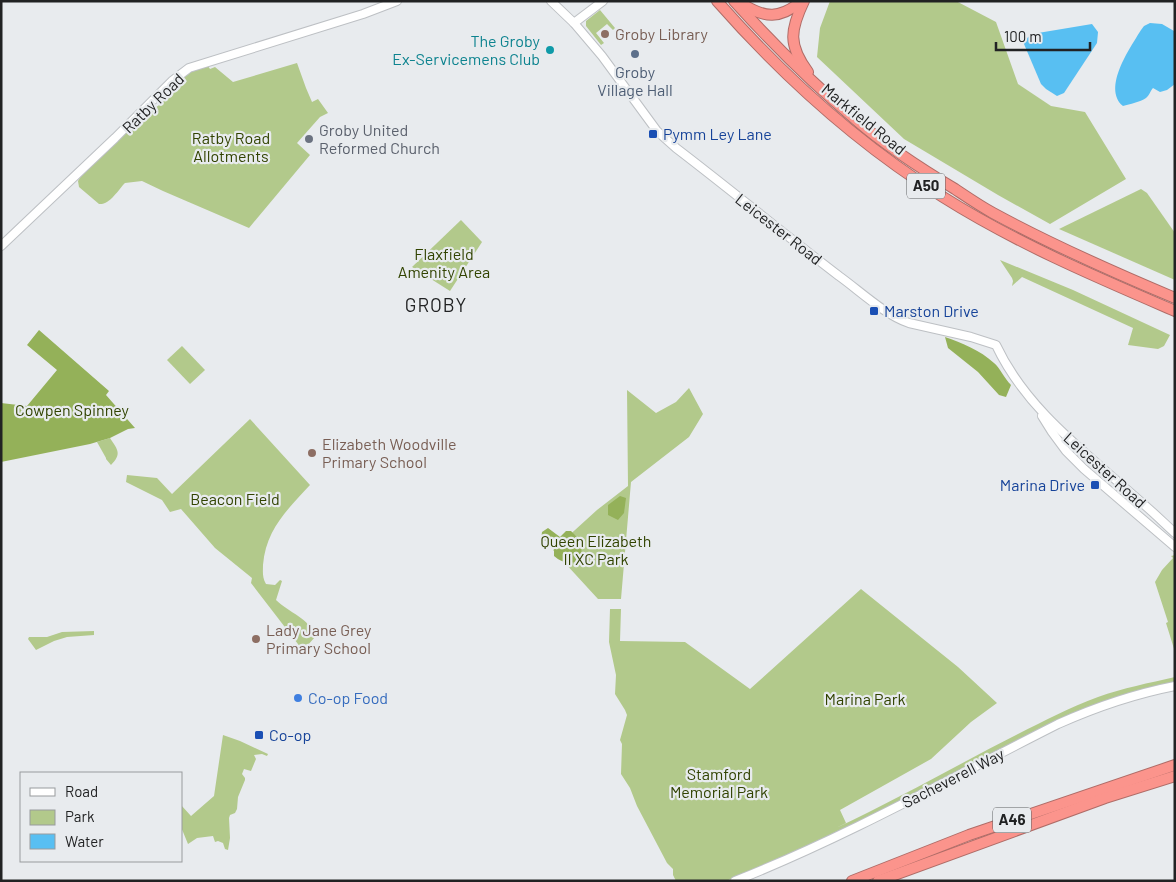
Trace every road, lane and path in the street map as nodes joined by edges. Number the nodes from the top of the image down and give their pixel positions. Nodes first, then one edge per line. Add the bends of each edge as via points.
1 (397, 1) edge
2 (551, 1) edge
3 (603, 1) edge
4 (718, 1) edge
5 (734, 1) edge
6 (738, 1) edge
7 (803, 1) edge
8 (574, 23) junction
9 (822, 90) junction
10 (1, 246) edge
11 (1175, 298) edge
12 (1175, 311) edge
13 (1036, 405) junction
14 (1064, 434) junction
15 (1057, 440) junction
16 (1075, 445) junction
17 (1066, 451) junction
18 (1175, 533) edge
19 (1175, 546) edge
20 (1175, 686) edge
21 (1175, 765) edge
22 (1175, 776) edge
23 (735, 881) edge
24 (852, 881) edge
25 (878, 881) edge

1 - 10 street, Ratby Road via 190,68 172,81
2 - 8 street, Leicester Road
3 - 8 street
4 - 12 highway, Markfield Road / A50 via 827,111 920,182 988,224
5 - 9 highway, Markfield Road / A50 via 767,38
6 - 7 highway via 765,15 783,13
7 - 9 highway via 794,25 794,44 797,56
8 - 13 street, Leicester Road via 657,131 676,148 887,312 902,321 996,345 1005,364
9 - 11 highway, Markfield Road / A50 via 891,147 991,212 1062,248
13 - 14 street, Leicester Road
13 - 15 street, Leicester Road
14 - 15 street
14 - 16 street, Leicester Road
15 - 17 street, Leicester Road
16 - 17 street
16 - 18 street, Leicester Road
17 - 19 street, Leicester Road
20 - 23 street, Sacheverell Way via 1078,714 841,834
21 - 24 highway, A46 via 969,835
22 - 25 highway, A46 via 1105,798

